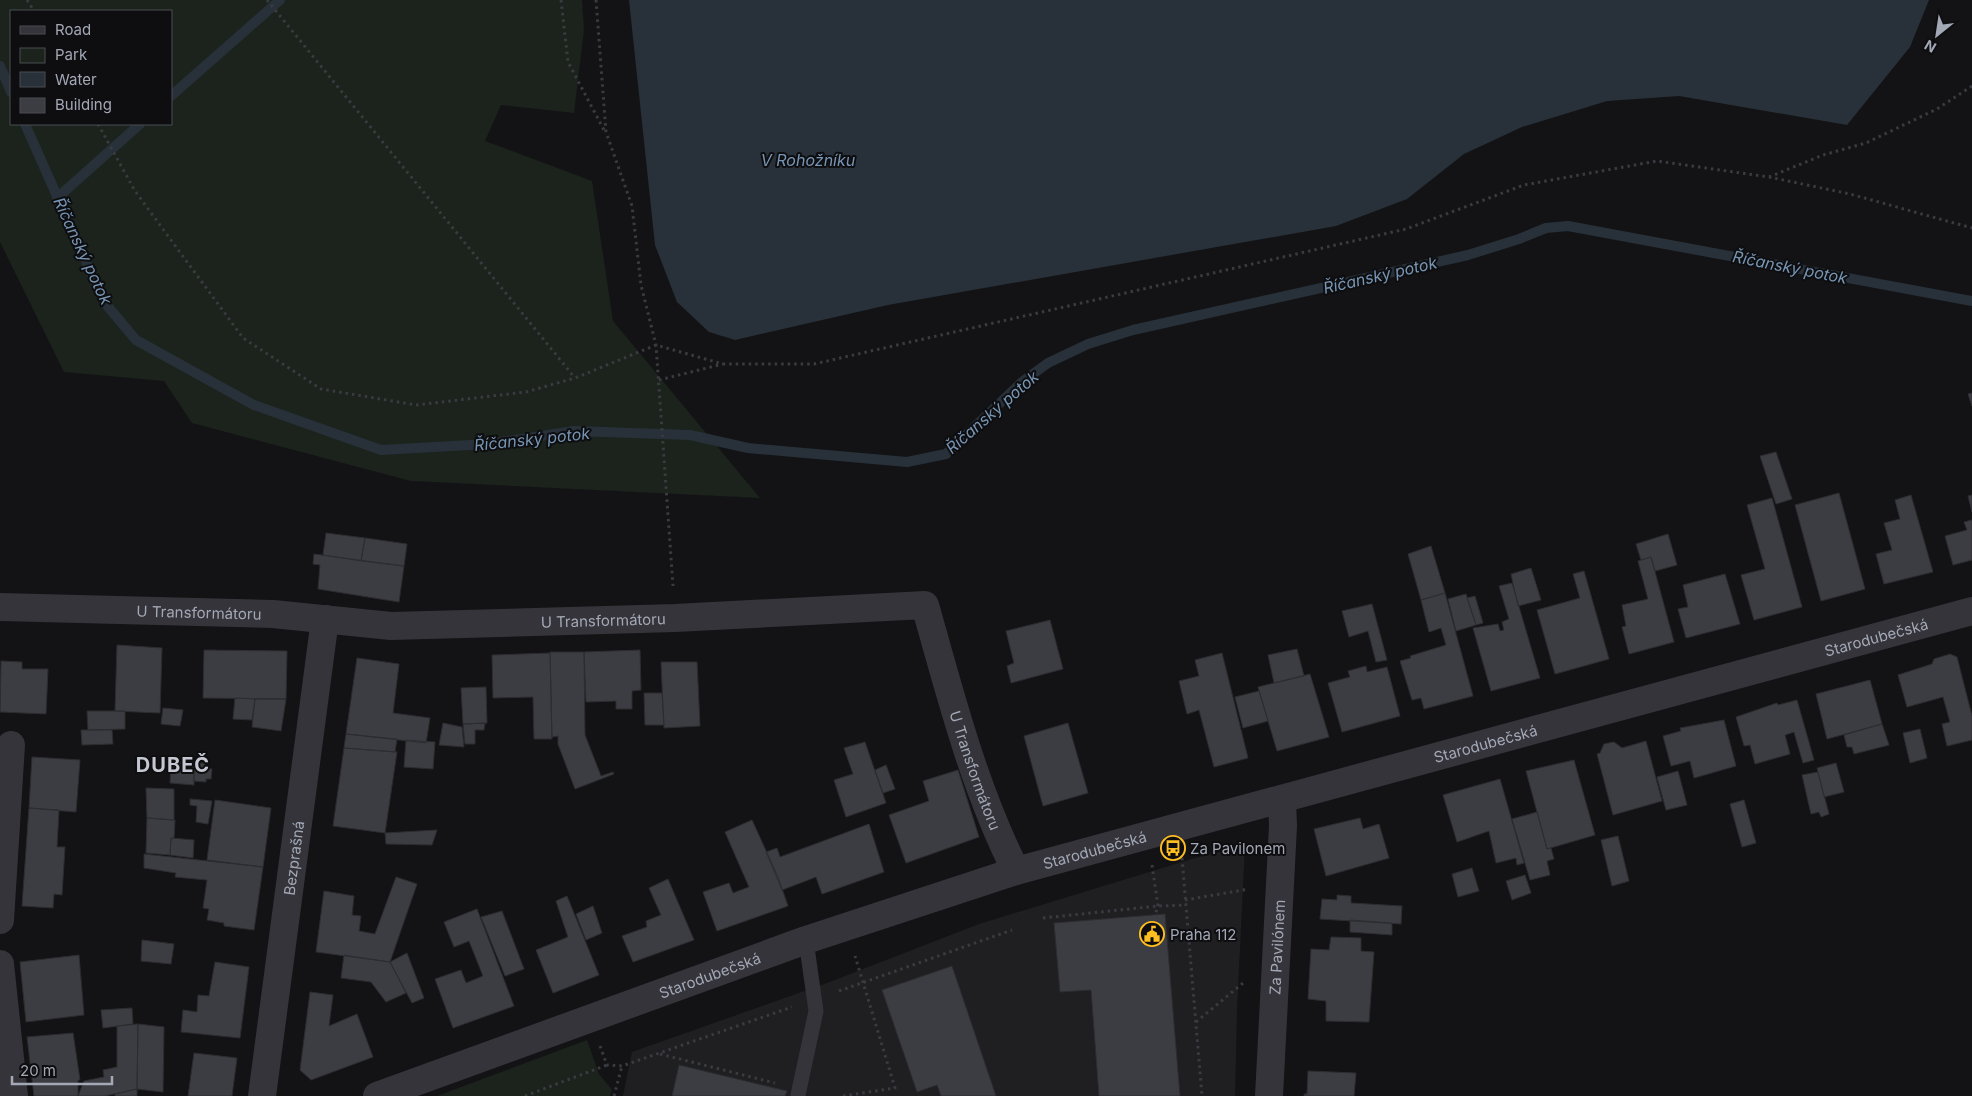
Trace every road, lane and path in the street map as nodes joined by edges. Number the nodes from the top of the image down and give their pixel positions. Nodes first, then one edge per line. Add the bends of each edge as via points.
1 (267, 0) edge
2 (561, 0) edge
3 (596, 0) edge
4 (1972, 86) edge
5 (98, 125) edge
6 (606, 132) junction
7 (1769, 177) junction
8 (1972, 228) edge
9 (656, 345) junction
10 (723, 364) junction
11 (575, 378) junction
12 (659, 380) junction
13 (0, 607) edge
14 (1972, 611) edge
15 (675, 618) junction
16 (325, 620) junction
17 (10, 745) dead end
18 (1282, 799) junction
19 (1182, 851) dead end
20 (1151, 862) dead end
21 (1016, 871) junction
22 (1251, 889) dead end
23 (1186, 900) junction
24 (1158, 906) junction
25 (1186, 906) junction
26 (1155, 915) dead end
27 (1043, 918) dead end
28 (0, 920) edge
29 (845, 927) junction
30 (1012, 930) dead end
31 (806, 940) junction
32 (0, 964) edge
33 (1247, 979) dead end
34 (863, 983) junction
35 (830, 994) dead end
36 (802, 1004) dead end
37 (1196, 1022) junction
38 (597, 1037) dead end
39 (660, 1054) junction
40 (607, 1064) junction
41 (622, 1066) junction
42 (779, 1083) dead end
43 (798, 1095) edge
44 (14, 1096) edge
45 (262, 1096) edge
46 (377, 1096) edge
47 (525, 1096) edge
48 (614, 1096) edge
49 (843, 1096) edge
50 (1202, 1096) edge
51 (1269, 1096) edge

1 - 11 path
2 - 6 path via 568,62
3 - 6 path
4 - 7 path via 1938,109 1866,143 1823,155
5 - 11 path via 135,190 243,338 321,389 416,404 526,392
6 - 9 path via 632,206 641,285
7 - 8 path via 1850,194
7 - 10 path via 1657,161 1524,185 1406,229 814,364
9 - 10 path
9 - 11 path
9 - 12 path
10 - 12 path
12 - 15 path
13 - 16 street, U Transformátoru via 273,614
14 - 18 street, Starodubečská
15 - 16 street, U Transformátoru via 391,626
15 - 21 street, U Transformátoru via 925,605 956,714 998,836
16 - 45 street, Bezprašná
17 - 28 street
18 - 21 street, Starodubečská
18 - 51 street, Za Pavilónem
19 - 23 path
20 - 24 path
21 - 29 street, Starodubečská
22 - 23 path
23 - 25 path
24 - 25 path
24 - 26 path
24 - 27 path
25 - 37 path
29 - 31 street, Starodubečská
29 - 34 path
30 - 34 path
31 - 43 lane via 816,1011
31 - 46 street, Starodubečská
32 - 44 street
33 - 37 path
34 - 35 path
34 - 49 path via 896,1088
36 - 39 path
37 - 50 path
38 - 40 path
39 - 41 path
39 - 42 path
40 - 41 path
40 - 47 path
41 - 48 path

